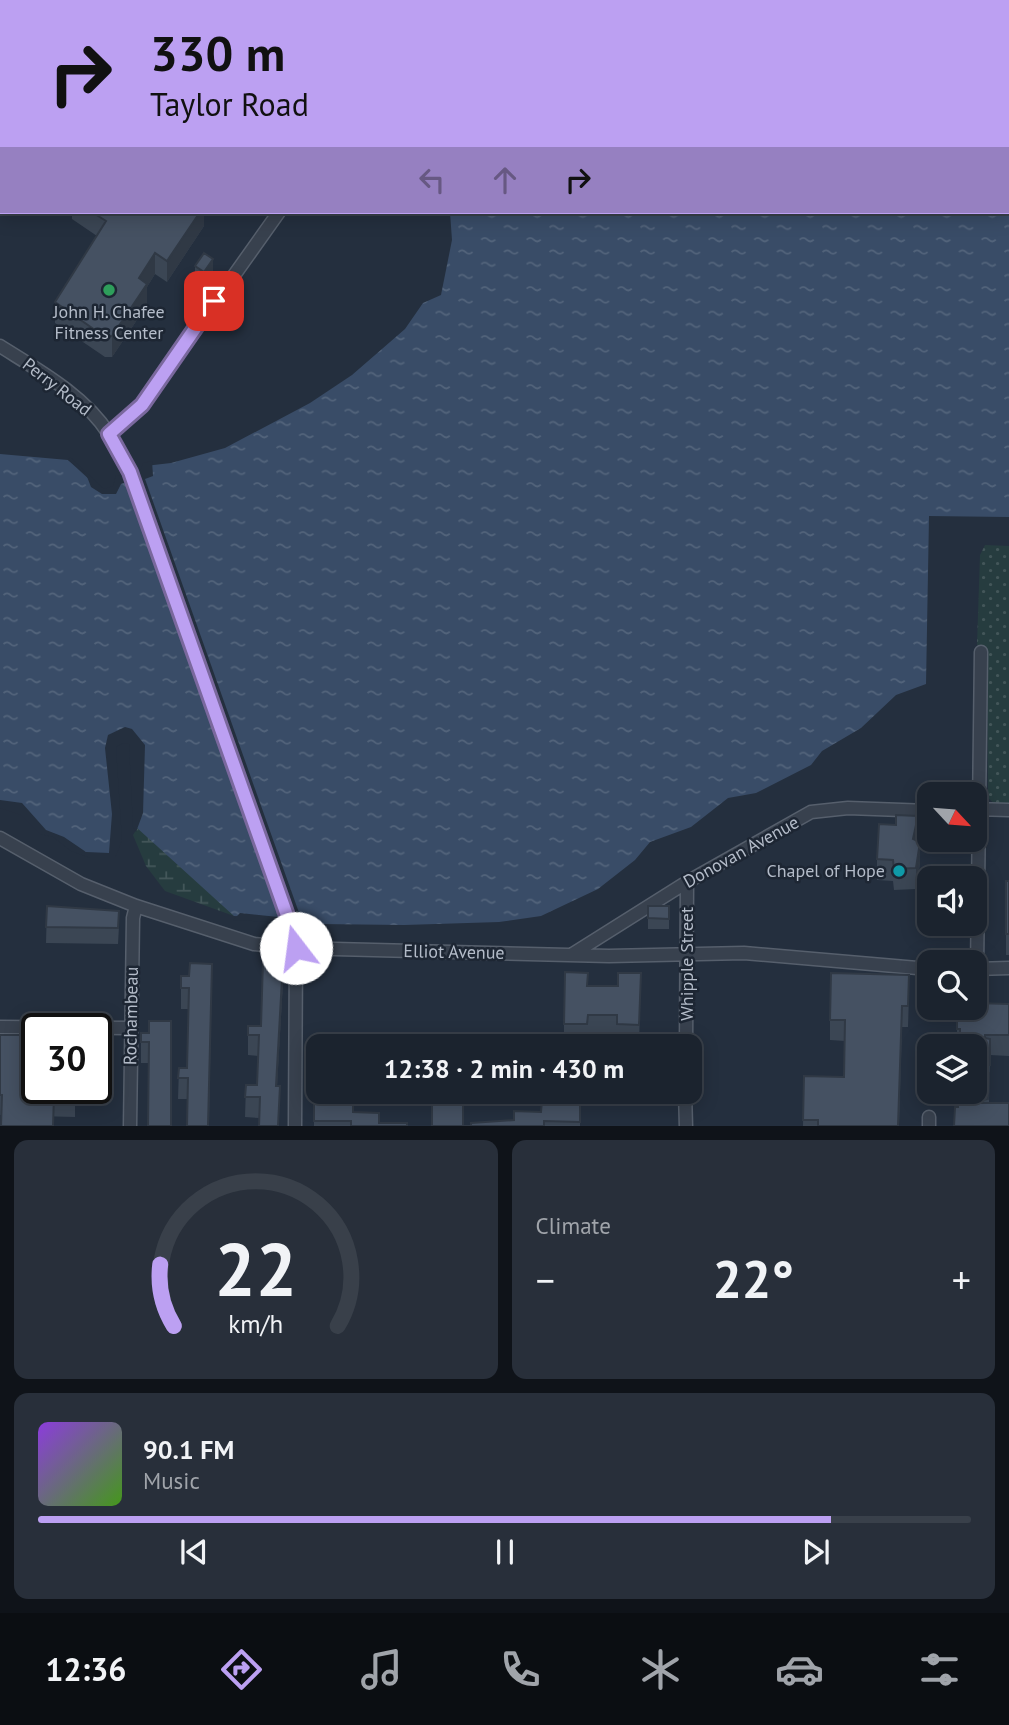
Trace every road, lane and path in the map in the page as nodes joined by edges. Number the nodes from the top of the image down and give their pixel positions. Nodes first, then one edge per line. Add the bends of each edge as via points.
1 (278, 214) edge
2 (0, 346) edge
3 (109, 434) junction
4 (981, 652) dead end
5 (977, 782) edge
6 (987, 809) edge
7 (1009, 810) edge
8 (917, 811) edge
9 (0, 838) edge
10 (976, 852) edge
11 (687, 882) junction
12 (136, 906) junction
13 (296, 948) junction
14 (976, 950) edge
15 (688, 954) junction
16 (571, 955) junction
17 (917, 968) edge
18 (1009, 968) edge
19 (987, 969) edge
20 (0, 1027) edge
21 (131, 1028) junction
22 (686, 1034) edge
23 (685, 1104) edge
24 (130, 1126) edge
25 (295, 1126) edge
26 (686, 1126) edge

1 - 3 street via 142,405
2 - 3 street, Perry Road via 79,401
3 - 13 street, Perry Road via 130,472
4 - 5 street
6 - 7 street
8 - 11 street, Donovan Avenue via 811,812
9 - 12 street, Elliot Avenue via 81,884
10 - 14 street
11 - 15 street, Whipple Street
11 - 16 street, Donovan Avenue
12 - 13 street, Elliot Avenue via 254,944
12 - 21 street, Rochambeau via 127,977
13 - 16 street, Elliot Avenue
13 - 25 street, Perry Road
15 - 16 street, Elliot Avenue
15 - 17 street, Elliot Avenue via 744,953
15 - 22 street, Whipple Street
18 - 19 street
20 - 21 street
21 - 24 street, Rochambeau
23 - 26 street

